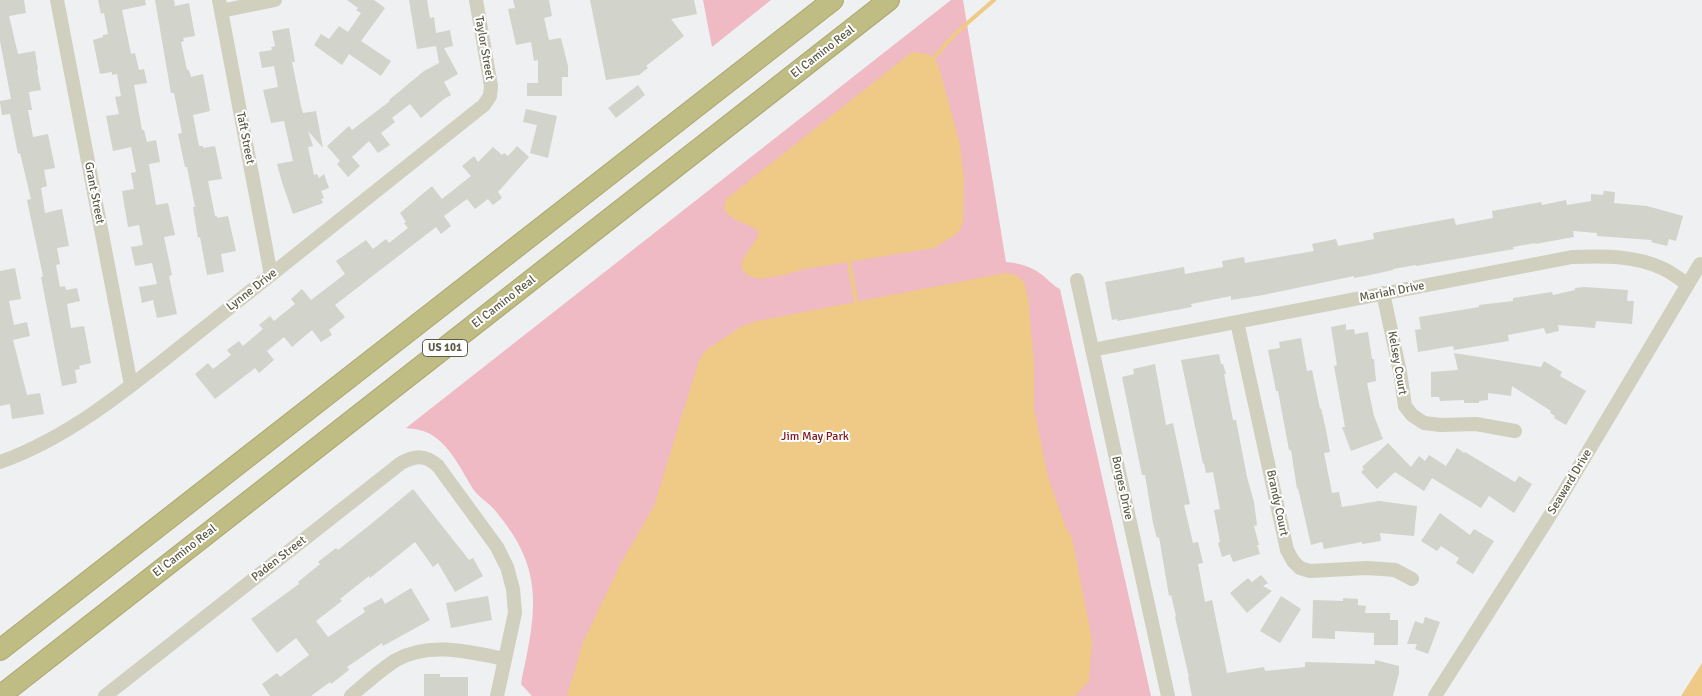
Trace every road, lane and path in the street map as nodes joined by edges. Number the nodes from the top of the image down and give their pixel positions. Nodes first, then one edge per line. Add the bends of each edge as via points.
1 (57, 0) edge
2 (275, 0) edge
3 (476, 0) edge
4 (833, 0) edge
5 (889, 0) edge
6 (220, 5) edge
7 (490, 96) joint
8 (1700, 264) dead end
9 (271, 275) junction
10 (1077, 280) dead end
11 (1687, 284) junction
12 (1383, 293) junction
13 (1237, 322) junction
14 (1092, 350) junction
15 (131, 385) junction
16 (1515, 430) dead end
17 (0, 462) edge
18 (1412, 580) dead end
19 (0, 650) edge
20 (505, 659) junction
21 (0, 696) edge
22 (105, 696) edge
23 (351, 696) edge
24 (497, 696) edge
25 (1168, 696) edge
26 (1435, 696) edge

1 - 15 street, Grant Street
2 - 6 street
3 - 7 street, Taylor Street
4 - 19 highway, US 101
5 - 21 highway, El Camino Real / US 101
6 - 9 street, Taft Street
7 - 9 street, Lynne Drive
8 - 11 street, Seaward Drive
9 - 15 street, Lynne Drive
10 - 14 street, Borges Drive
11 - 12 street, Mariah Drive via 1664,269 1627,258 1597,256 1572,257
11 - 26 street, Seaward Drive via 1549,517
12 - 13 street, Mariah Drive
12 - 16 street, Kelsey Court via 1405,406 1412,415 1424,423 1476,424
13 - 14 street, Mariah Drive
13 - 18 street, Brandy Court via 1292,561 1310,571 1395,570
14 - 25 street, Borges Drive
15 - 17 street, Lynne Drive via 63,433
20 - 22 street, Paden Street via 515,613 507,567 497,547 438,466 421,456 400,463
20 - 23 street via 448,649 419,651 395,661
20 - 24 street, Paden Street

